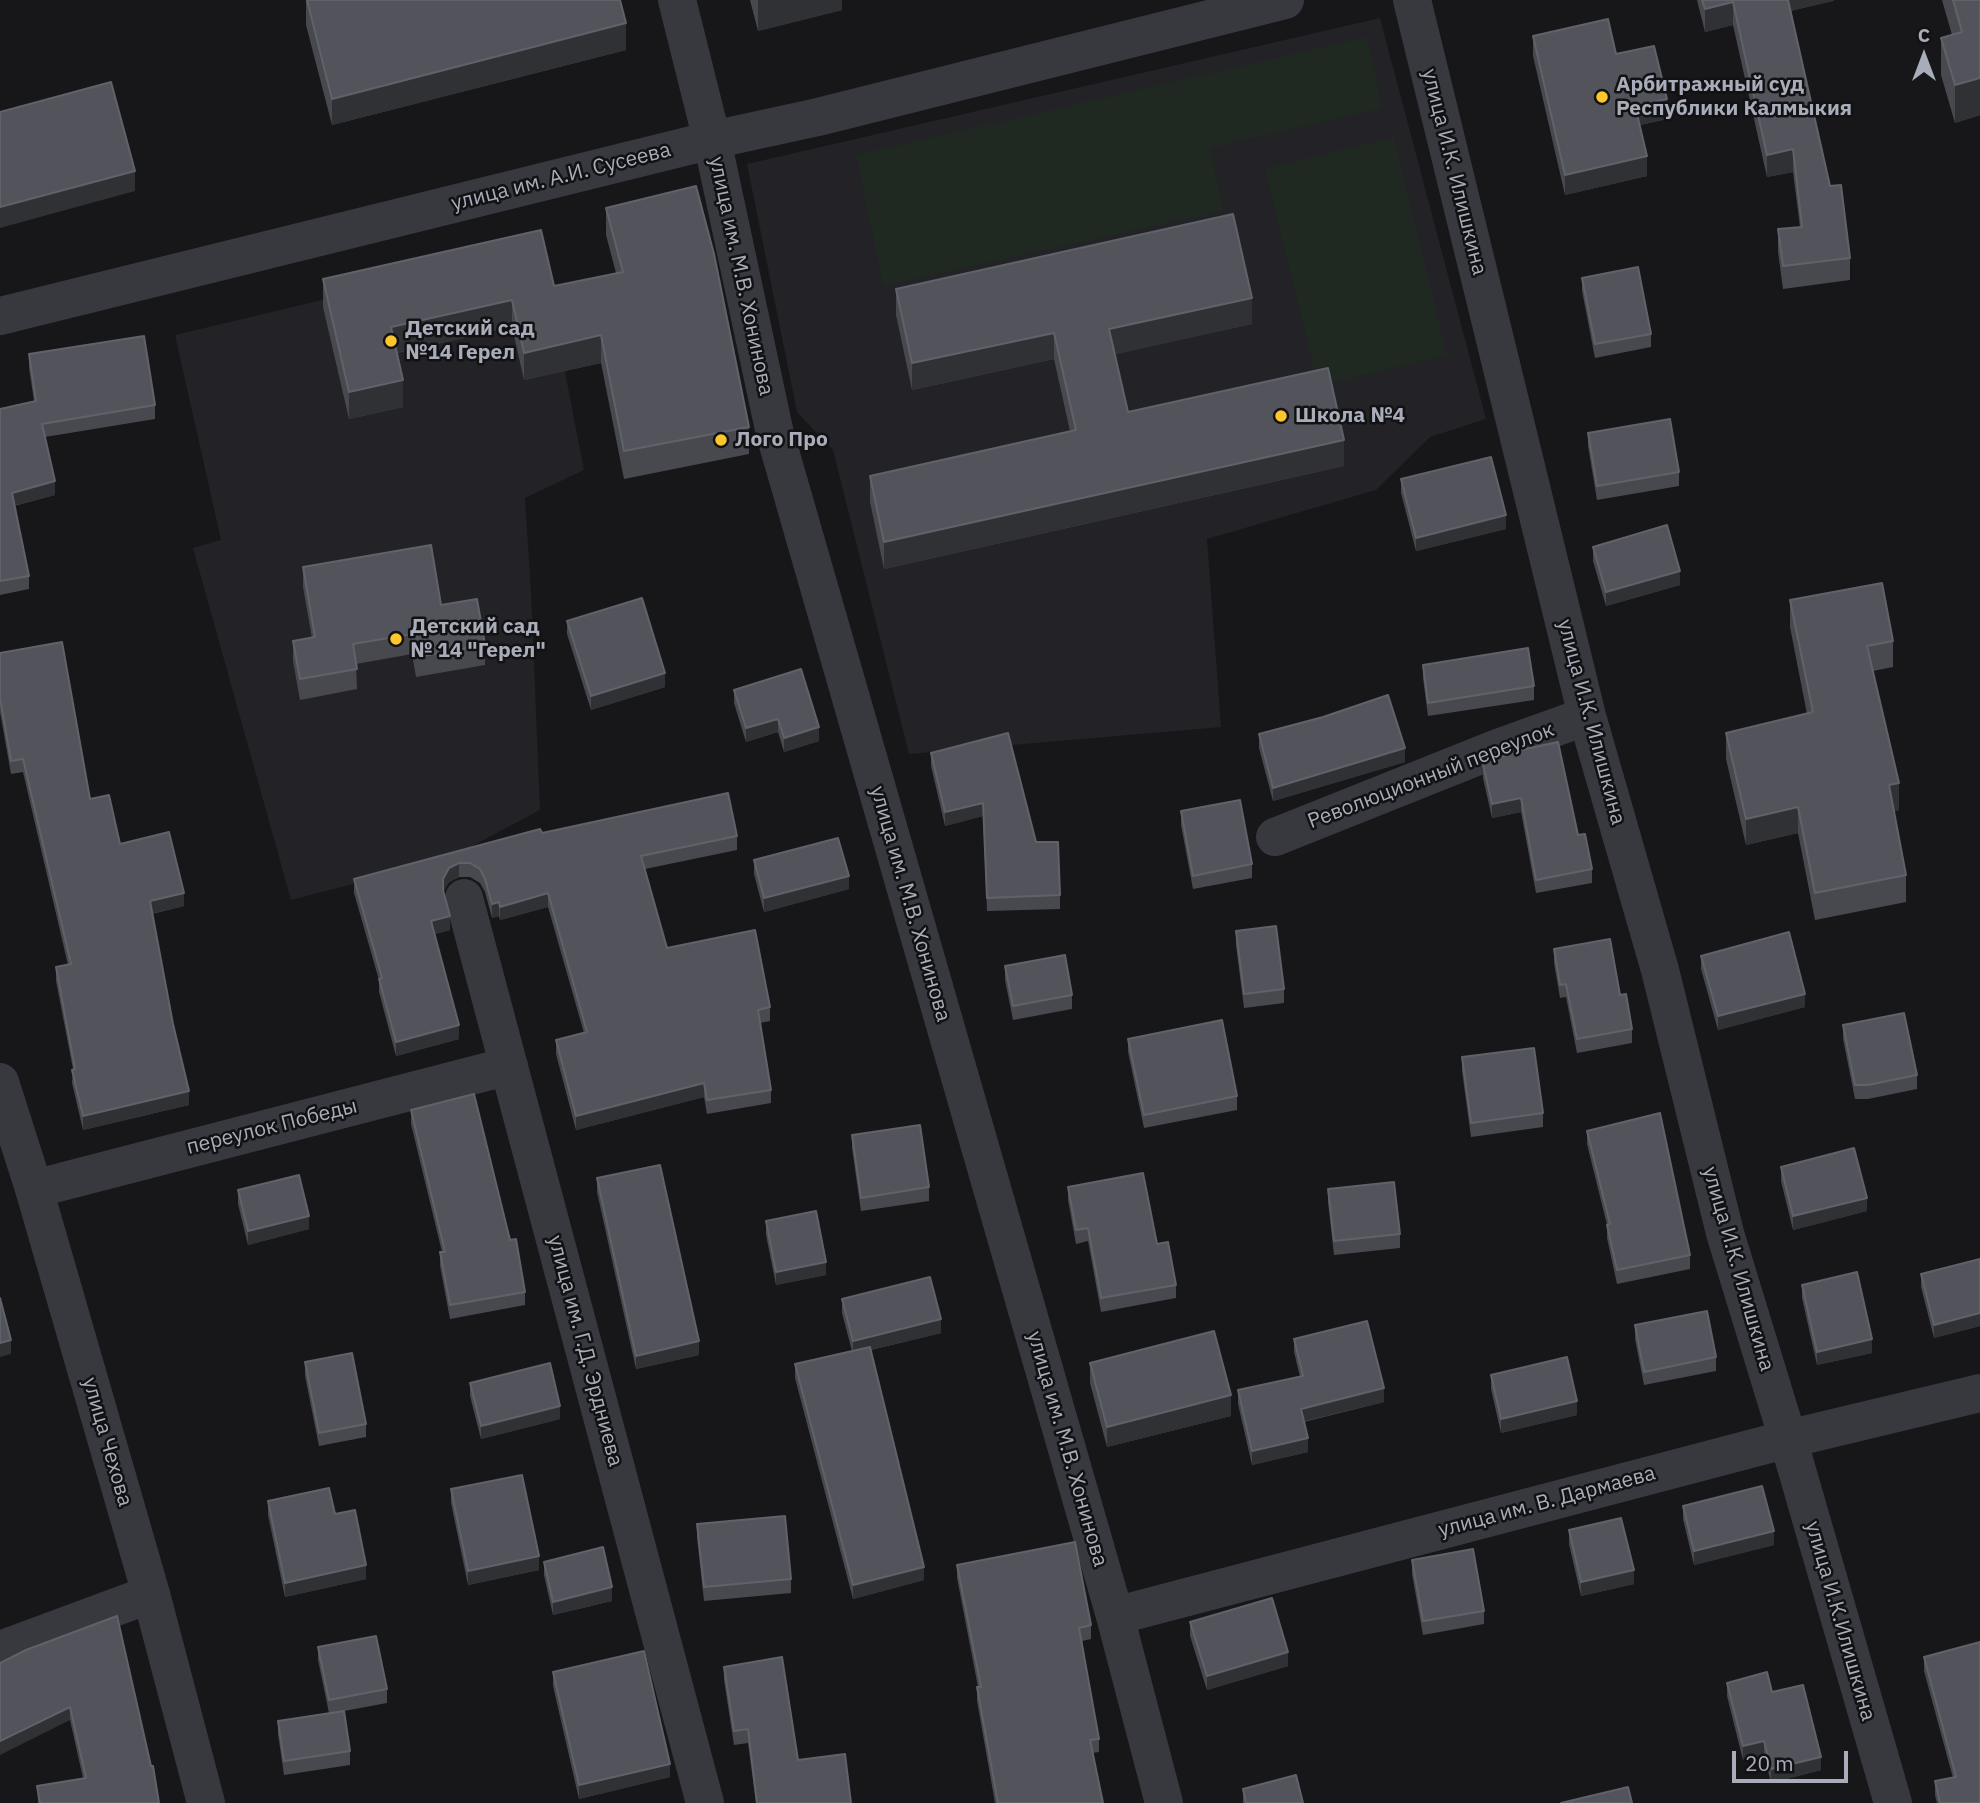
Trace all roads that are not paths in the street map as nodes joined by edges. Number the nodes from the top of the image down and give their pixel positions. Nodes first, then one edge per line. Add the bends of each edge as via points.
1 (677, 0) edge
2 (1285, 0) edge
3 (1412, 0) edge
4 (712, 140) junction
5 (0, 316) edge
6 (1587, 716) junction
7 (1275, 837) dead end
8 (464, 898) dead end
9 (509, 1066) junction
10 (0, 1082) edge
11 (34, 1189) junction
12 (1980, 1393) edge
13 (1788, 1439) junction
14 (150, 1594) junction
15 (1115, 1616) junction
16 (0, 1650) edge
17 (206, 1803) edge
18 (705, 1803) edge
19 (1164, 1803) edge
20 (1893, 1803) edge

1 - 4 street, улица им. М.В. Хонинова
2 - 4 street, улица им. А.И. Сусеева
3 - 6 street, улица И.К. Илишкина
4 - 5 street, улица им. А.И. Сусеева
4 - 15 street, улица им. М.В. Хонинова via 775,434
6 - 7 street, Революционный переулок
6 - 13 street, улица И.К. Илишкина via 1660,970 1725,1233
8 - 9 street, улица им. Г.Д. Эрдниева
9 - 11 street, переулок Победы
9 - 18 street, улица им. Г.Д. Эрдниева
10 - 11 street, улица Чехова
11 - 14 street, улица Чехова
12 - 13 street, улица им. В. Дармаева
13 - 15 street, улица им. В. Дармаева
13 - 20 street, улица И.К.Илишкина
14 - 16 street
14 - 17 street, улица Чехова
15 - 19 street, улица им. М.В. Хонинова

